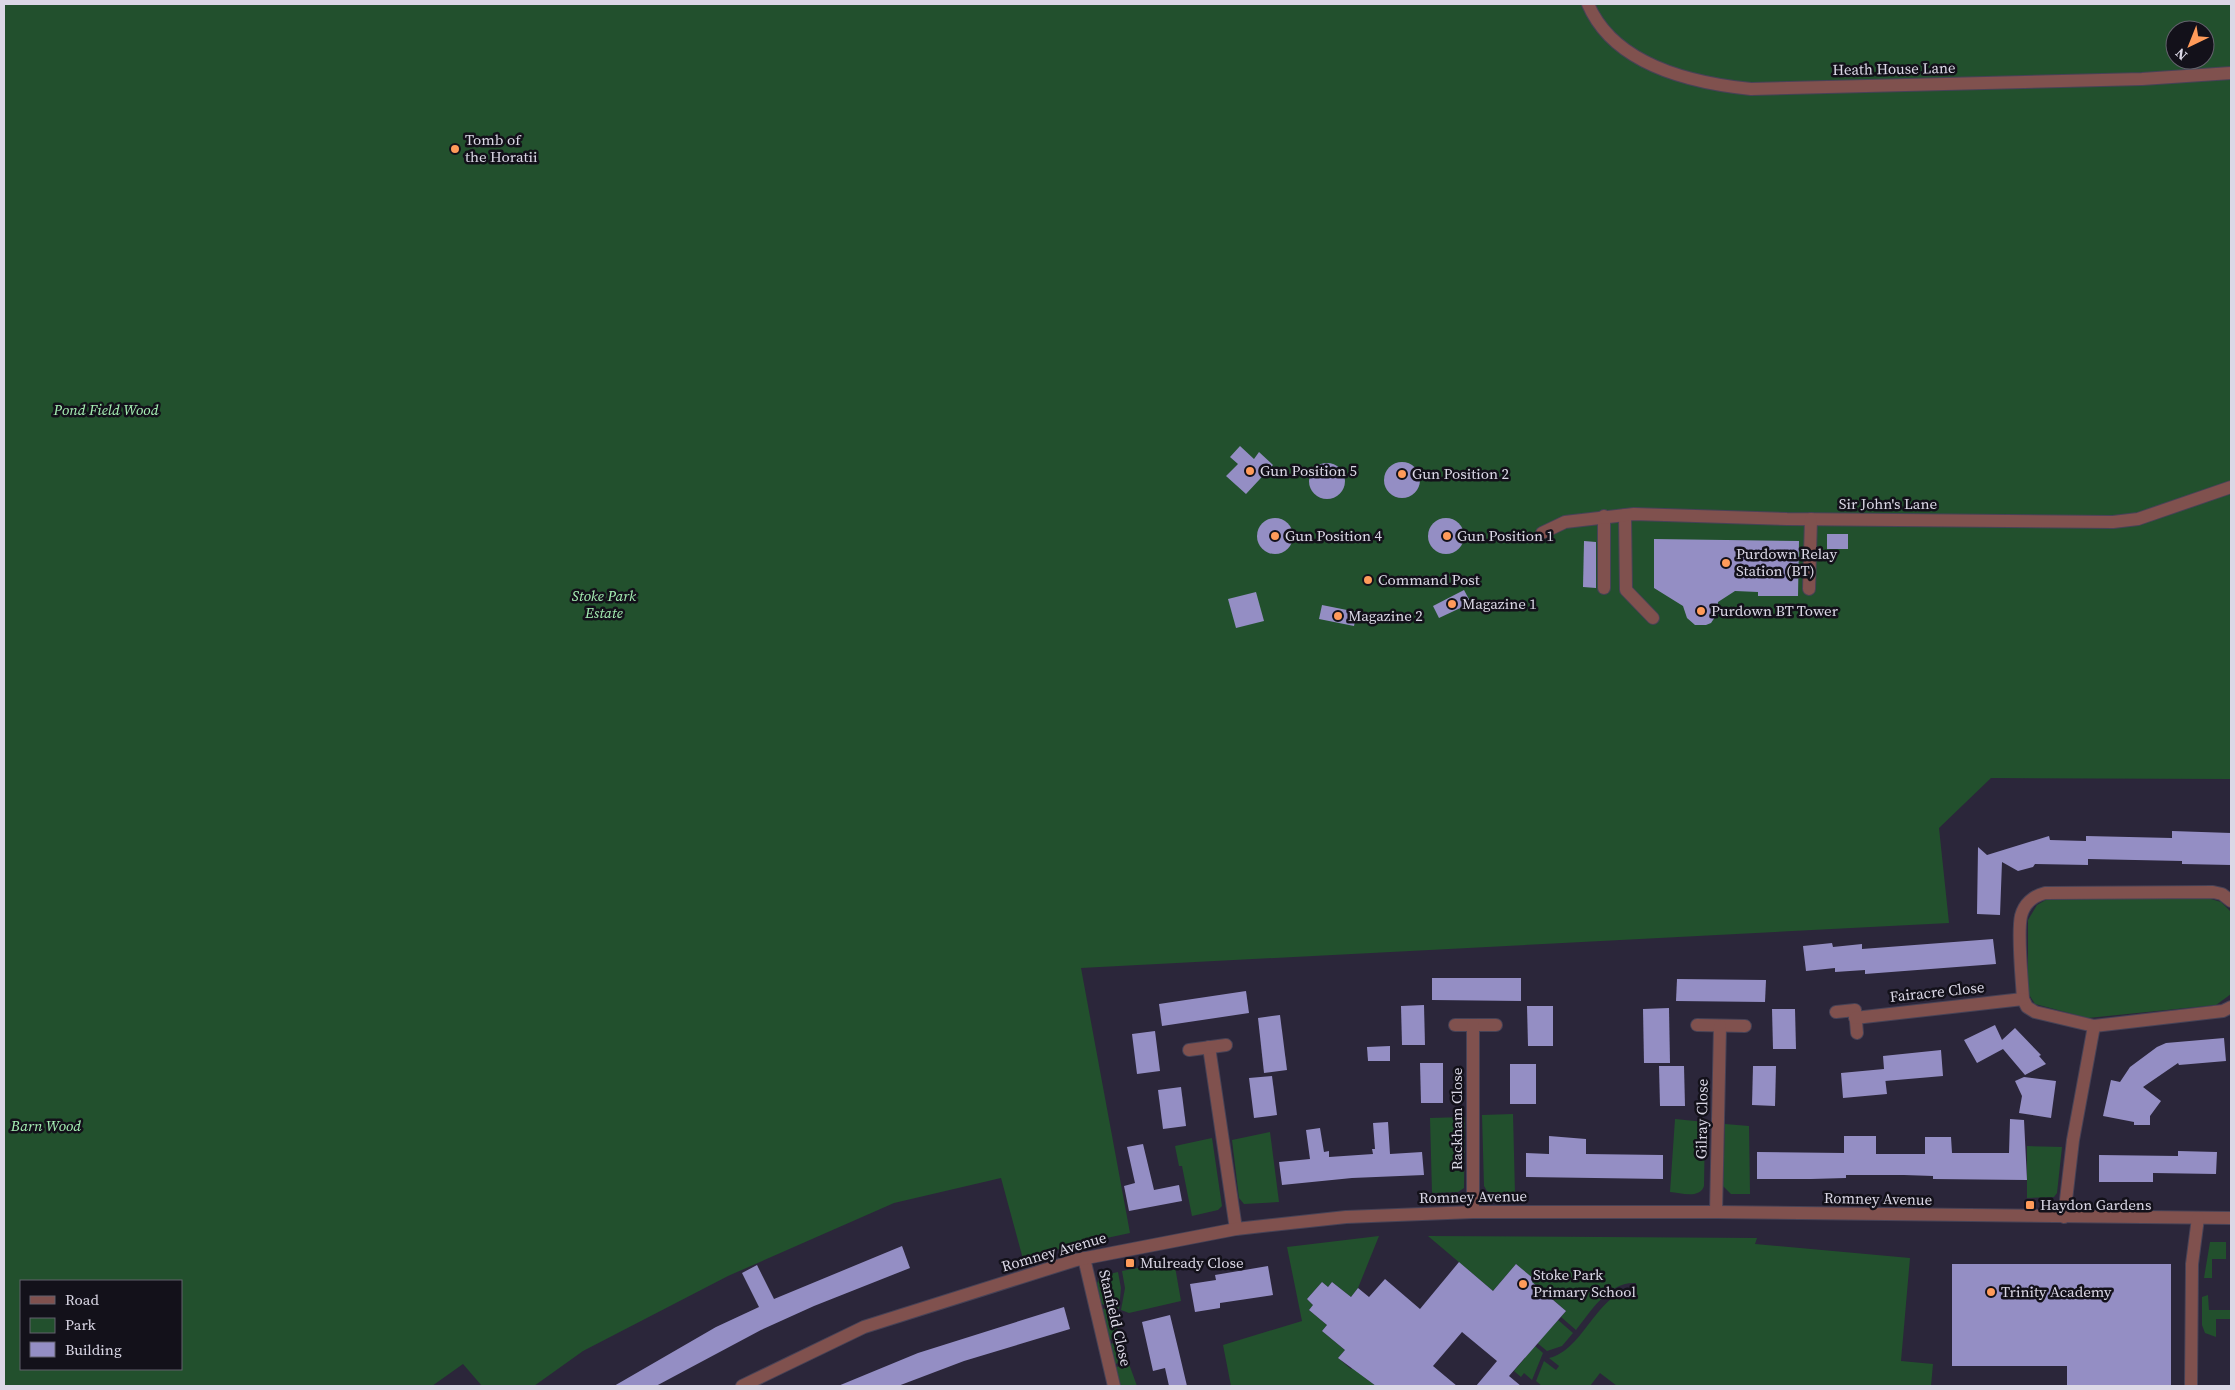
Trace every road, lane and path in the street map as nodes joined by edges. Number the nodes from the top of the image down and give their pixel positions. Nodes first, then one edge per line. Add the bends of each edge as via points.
1 (1588, 4) edge
2 (2231, 73) edge
3 (2231, 488) edge
4 (1624, 515) junction
5 (1604, 516) junction
6 (1812, 519) junction
7 (1542, 533) dead end
8 (1604, 588) dead end
9 (1809, 589) dead end
10 (1653, 618) dead end
11 (2231, 901) edge
12 (2023, 999) junction
13 (2231, 1007) edge
14 (1836, 1012) dead end
15 (1855, 1018) junction
16 (1455, 1025) dead end
17 (1473, 1025) junction
18 (1496, 1025) dead end
19 (1697, 1025) dead end
20 (1720, 1026) junction
21 (1745, 1026) dead end
22 (2094, 1026) junction
23 (1857, 1034) dead end
24 (1226, 1045) dead end
25 (1209, 1047) junction
26 (1189, 1050) dead end
27 (1473, 1212) junction
28 (1716, 1212) junction
29 (2064, 1217) junction
30 (2198, 1218) junction
31 (2231, 1218) edge
32 (1236, 1229) junction
33 (1084, 1258) junction
34 (742, 1386) edge
35 (1114, 1386) edge
36 (2191, 1386) edge

1 - 2 street, Heath House Lane via 1594,19 1621,46 1649,63 1692,79 1730,87 2142,79
3 - 6 street, Sir John's Lane via 2138,518 2113,522
4 - 5 street, Sir John's Lane
4 - 6 street, Sir John's Lane
4 - 10 street via 1626,590
5 - 7 street, Sir John's Lane via 1565,522
5 - 8 street
6 - 9 street
11 - 12 street via 2213,892 2039,894 2028,902 2020,918
12 - 15 street, Fairacre Close
12 - 22 street via 2035,1012
13 - 22 street via 2223,1011
14 - 15 street, Fairacre Close via 1855,1010
15 - 23 street
16 - 17 street
17 - 18 street
17 - 27 street, Rackham Close
19 - 20 street
20 - 21 street
20 - 28 street, Gilray Close
22 - 29 street via 2076,1122
24 - 25 street
25 - 26 street
25 - 32 street
27 - 28 street, Romney Avenue
27 - 32 street, Romney Avenue via 1346,1217
28 - 29 street, Romney Avenue
29 - 30 street, Romney Avenue
30 - 31 street, Romney Avenue
30 - 36 street via 2192,1264
32 - 33 street, Romney Avenue
33 - 34 street, Romney Avenue via 864,1327
33 - 35 street, Stanfield Close

